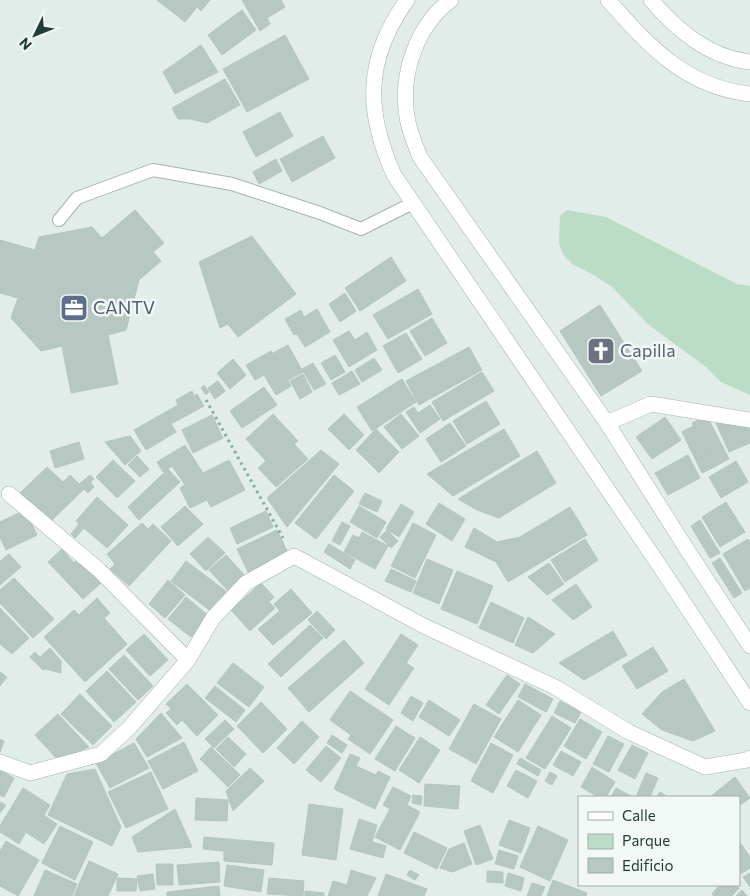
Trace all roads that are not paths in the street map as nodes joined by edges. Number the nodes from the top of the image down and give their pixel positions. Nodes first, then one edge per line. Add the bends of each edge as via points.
1 (407, 0) edge
2 (451, 0) edge
3 (608, 0) edge
4 (650, 0) edge
5 (750, 62) edge
6 (750, 94) edge
7 (413, 202) junction
8 (59, 220) dead end
9 (750, 420) edge
10 (607, 423) junction
11 (9, 494) dead end
12 (750, 646) edge
13 (188, 660) junction
14 (750, 703) edge
15 (750, 758) edge
16 (0, 762) edge

1 - 7 street via 385,37 374,83 374,107 384,153
2 - 10 street via 420,36 406,76 406,118 412,138 420,157
3 - 6 street via 644,40 680,69 701,80
4 - 5 street via 684,34 703,46 723,56
7 - 8 lane via 361,229 232,184 153,170 77,198
7 - 14 street
9 - 10 street via 651,404
10 - 12 street
11 - 13 street via 99,570
13 - 15 street via 213,618 246,583 294,556 424,626 555,687 629,732 705,767
13 - 16 street via 130,728 101,754 30,773

